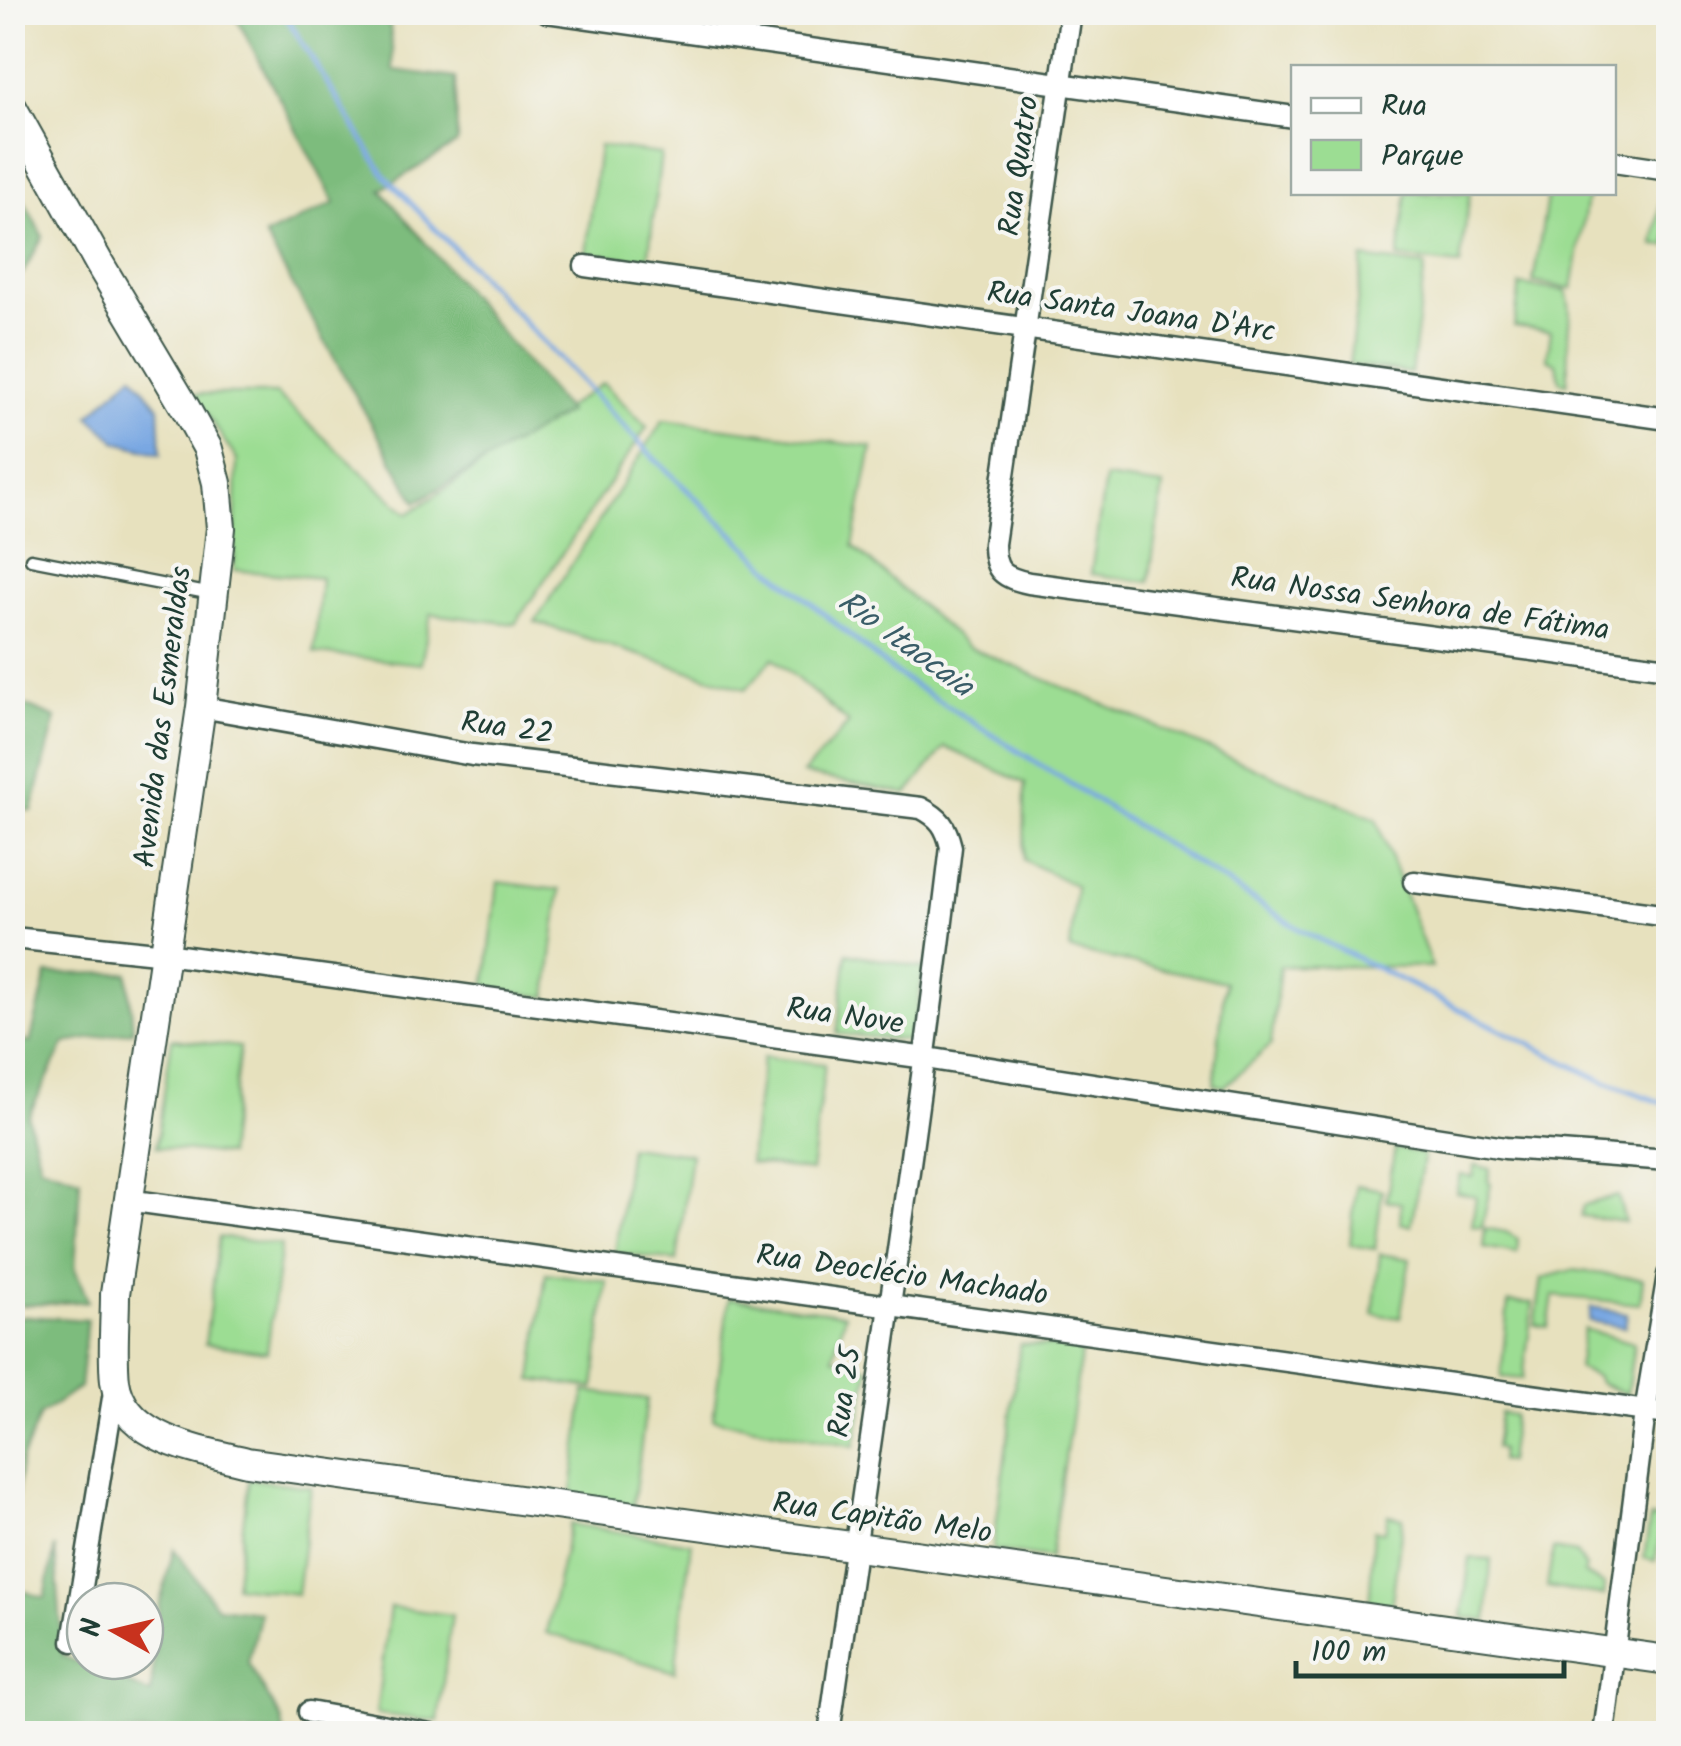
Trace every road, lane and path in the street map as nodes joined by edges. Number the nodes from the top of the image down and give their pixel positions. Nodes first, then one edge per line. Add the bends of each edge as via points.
1 (547, 12) edge
2 (1071, 12) edge
3 (1062, 85) junction
4 (12, 107) edge
5 (1291, 117) edge
6 (1616, 162) edge
7 (1668, 170) edge
8 (584, 266) dead end
9 (1026, 328) junction
10 (1668, 419) edge
11 (31, 559) dead end
12 (213, 595) junction
13 (1163, 602) joint
14 (1668, 668) edge
15 (201, 707) junction
16 (1414, 882) dead end
17 (1668, 916) edge
18 (12, 938) edge
19 (166, 954) junction
20 (926, 1058) junction
21 (1668, 1160) edge
22 (127, 1200) junction
23 (1668, 1275) edge
24 (888, 1304) junction
25 (116, 1384) junction
26 (1645, 1412) junction
27 (1668, 1414) edge
28 (855, 1548) junction
29 (83, 1581) edge
30 (1614, 1652) junction
31 (1668, 1660) edge
32 (309, 1712) dead end
33 (431, 1734) edge
34 (829, 1734) edge
35 (1604, 1734) edge

1 - 3 street
2 - 3 street, Rua Quatro
3 - 5 street
3 - 9 street, Rua Quatro
4 - 12 main road, Avenida das Esmeraldas via 208,449 221,528
6 - 7 street
8 - 9 street, Rua Santa Joana D'Arc
9 - 10 street, Rua Santa Joana D'Arc
9 - 13 street, Rua Quatro via 994,544 998,572 1029,583
11 - 12 lane
12 - 15 main road, Avenida das Esmeraldas
13 - 14 street, Rua Nossa Senhora de Fátima
15 - 19 main road, Avenida das Esmeraldas
15 - 20 street, Rua 22 via 472,755 921,808 947,828 951,848
16 - 17 street
18 - 19 street, Rua Nove
19 - 20 street, Rua Nove
19 - 22 main road, Avenida das Esmeraldas
20 - 21 street, Rua Nove via 1505,1148
20 - 24 street, Rua 25
22 - 24 street, Rua Deoclécio Machado
22 - 25 main road, Avenida das Esmeraldas via 115,1294
23 - 26 street
24 - 26 street, Rua Deoclécio Machado
24 - 28 street, Rua 25
25 - 28 main road, Rua Capitão Melo via 132,1417 149,1432 247,1462
25 - 29 street
26 - 27 street, Rua Deoclécio Machado
26 - 30 street
28 - 30 main road, Rua Capitão Melo
28 - 34 street, Rua 25
30 - 31 main road, Rua Capitão Melo
30 - 35 street
32 - 33 street

